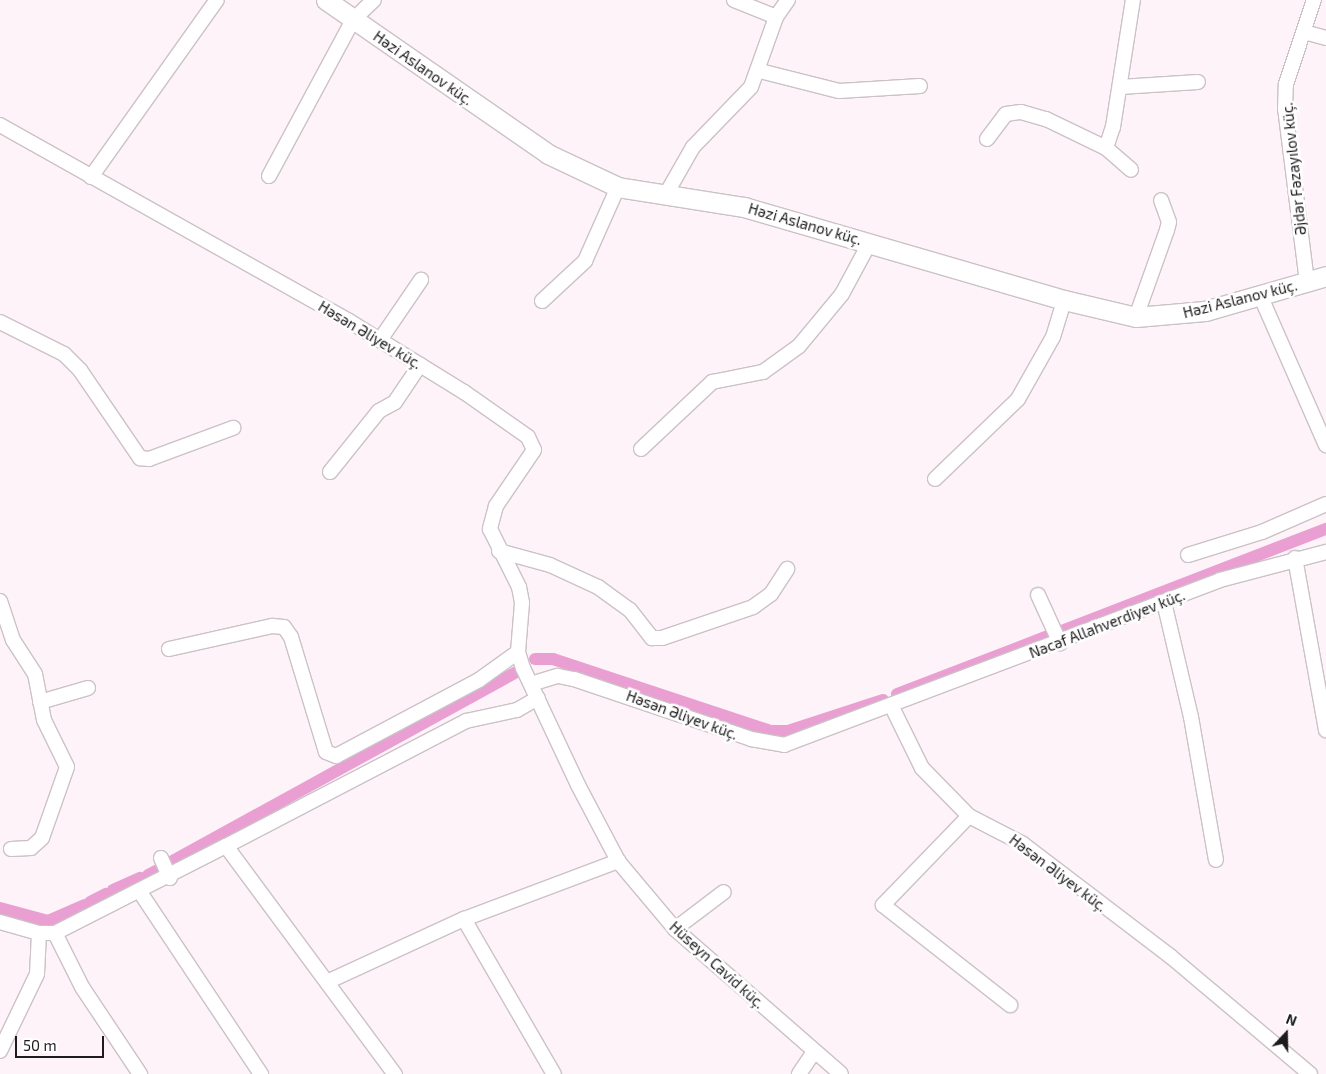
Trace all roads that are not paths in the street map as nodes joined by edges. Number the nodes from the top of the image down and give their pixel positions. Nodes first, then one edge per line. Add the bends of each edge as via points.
1 (217, 0) edge
2 (326, 0) edge
3 (374, 0) edge
4 (734, 0) edge
5 (788, 0) edge
6 (1133, 0) edge
7 (1314, 0) edge
8 (776, 17) junction
9 (353, 20) junction
10 (1304, 32) junction
11 (1326, 38) edge
12 (760, 71) junction
13 (1198, 82) dead end
14 (920, 86) dead end
15 (1120, 87) junction
16 (0, 125) edge
17 (987, 139) dead end
18 (1106, 148) junction
19 (1131, 170) dead end
20 (269, 176) dead end
21 (91, 177) junction
22 (618, 187) junction
23 (665, 196) junction
24 (1161, 200) dead end
25 (870, 242) junction
26 (1326, 276) edge
27 (422, 280) dead end
28 (1307, 282) junction
29 (1260, 295) junction
30 (1064, 300) junction
31 (542, 301) dead end
32 (1136, 317) junction
33 (0, 322) edge
34 (380, 340) junction
35 (420, 364) junction
36 (234, 428) dead end
37 (1326, 444) edge
38 (641, 450) dead end
39 (330, 472) dead end
40 (935, 479) dead end
41 (1326, 504) edge
42 (499, 551) junction
43 (1326, 552) edge
44 (1188, 555) dead end
45 (1295, 558) junction
46 (787, 569) dead end
47 (1038, 595) dead end
48 (0, 601) edge
49 (1164, 602) junction
50 (1060, 643) junction
51 (169, 650) dead end
52 (518, 652) junction
53 (531, 684) junction
54 (88, 688) dead end
55 (538, 698) junction
56 (40, 702) junction
57 (891, 705) junction
58 (1326, 730) edge
59 (969, 816) junction
60 (226, 846) junction
61 (11, 850) dead end
62 (161, 858) dead end
63 (1216, 860) dead end
64 (618, 861) junction
65 (170, 878) junction
66 (140, 892) junction
67 (724, 892) dead end
68 (464, 919) junction
69 (0, 922) edge
70 (675, 929) junction
71 (39, 933) junction
72 (55, 933) junction
73 (326, 982) junction
74 (1010, 1005) dead end
75 (0, 1051) edge
76 (813, 1053) junction
77 (135, 1072) edge
78 (261, 1074) edge
79 (395, 1074) edge
80 (554, 1074) edge
81 (799, 1074) edge
82 (841, 1074) edge
83 (1310, 1074) edge

1 - 21 street
2 - 9 street, Həzi Aslanov küç.
3 - 9 street
4 - 8 street
5 - 8 street
6 - 15 street
7 - 10 street, Əjdər Fəzayılov küç.
8 - 12 street
9 - 20 street
9 - 22 street, Həzi Aslanov küç. via 548,154
10 - 11 street
10 - 28 street, Əjdər Fəzayılov küç. via 1286,84 1285,109
12 - 14 street via 840,91
12 - 23 street via 743,97 693,146
13 - 15 street
15 - 18 street
16 - 21 street, Həsən Əliyev küç.
17 - 18 street via 1006,114 1021,112 1046,119
18 - 19 street
21 - 34 street, Həsən Əliyev küç.
22 - 23 street, Həzi Aslanov küç.
22 - 31 street via 585,261
23 - 25 street, Həzi Aslanov küç. via 744,207
24 - 32 street via 1169,222
25 - 30 street, Həzi Aslanov küç.
25 - 38 street via 842,294 799,346 763,372 712,382
26 - 28 street, Həzi Aslanov küç.
27 - 34 street
28 - 29 street, Həzi Aslanov küç.
29 - 32 street, Həzi Aslanov küç. via 1205,311
29 - 37 street
30 - 32 street, Həzi Aslanov küç.
30 - 40 street via 1053,337 1018,399
33 - 36 street via 64,354 80,370 140,458 149,459
34 - 35 street, Həsən Əliyev küç.
35 - 39 street via 395,402 379,411
35 - 42 street, Həsən Əliyev küç. via 528,437 534,450 490,518
41 - 44 street via 1262,532
42 - 46 street via 550,565 598,586 630,610 652,638 662,638 753,608 771,594
42 - 52 street, Həsən Əliyev küç. via 513,570 519,587 522,603
43 - 45 street, Nəcəf Allahverdiyev küç.
45 - 49 street, Nəcəf Allahverdiyev küç. via 1228,577
45 - 58 street
47 - 50 street
48 - 56 street via 13,640 35,674
49 - 50 street, Nəcəf Allahverdiyev küç.
49 - 63 street via 1191,717
50 - 57 street, Nəcəf Allahverdiyev küç.
51 - 52 street via 272,626 284,627 291,637 326,752 336,756 480,680
52 - 53 street, Hüseyn Cavid küç.
53 - 55 street, Hüseyn Cavid küç.
53 - 57 street, Həsən Əliyev küç. via 558,676 574,679 767,744 784,745
54 - 56 street
55 - 60 street via 517,710 466,721
55 - 64 street, Hüseyn Cavid küç.
56 - 61 street via 44,720 67,767 42,838 31,848
57 - 59 street, Həsən Əliyev küç. via 922,768
59 - 74 street via 883,905
59 - 83 street, Həsən Əliyev küç. via 1023,844 1170,956
60 - 65 street
60 - 73 street
62 - 65 street
64 - 68 street
64 - 70 street, Hüseyn Cavid küç.
65 - 66 street
66 - 72 street
66 - 78 street
67 - 70 street
68 - 73 street
68 - 80 street
69 - 71 street
70 - 76 street, Hüseyn Cavid küç.
71 - 72 street
71 - 75 street via 37,974
72 - 77 street via 82,987
73 - 79 street
76 - 81 street
76 - 82 street, Hüseyn Cavid küç.

